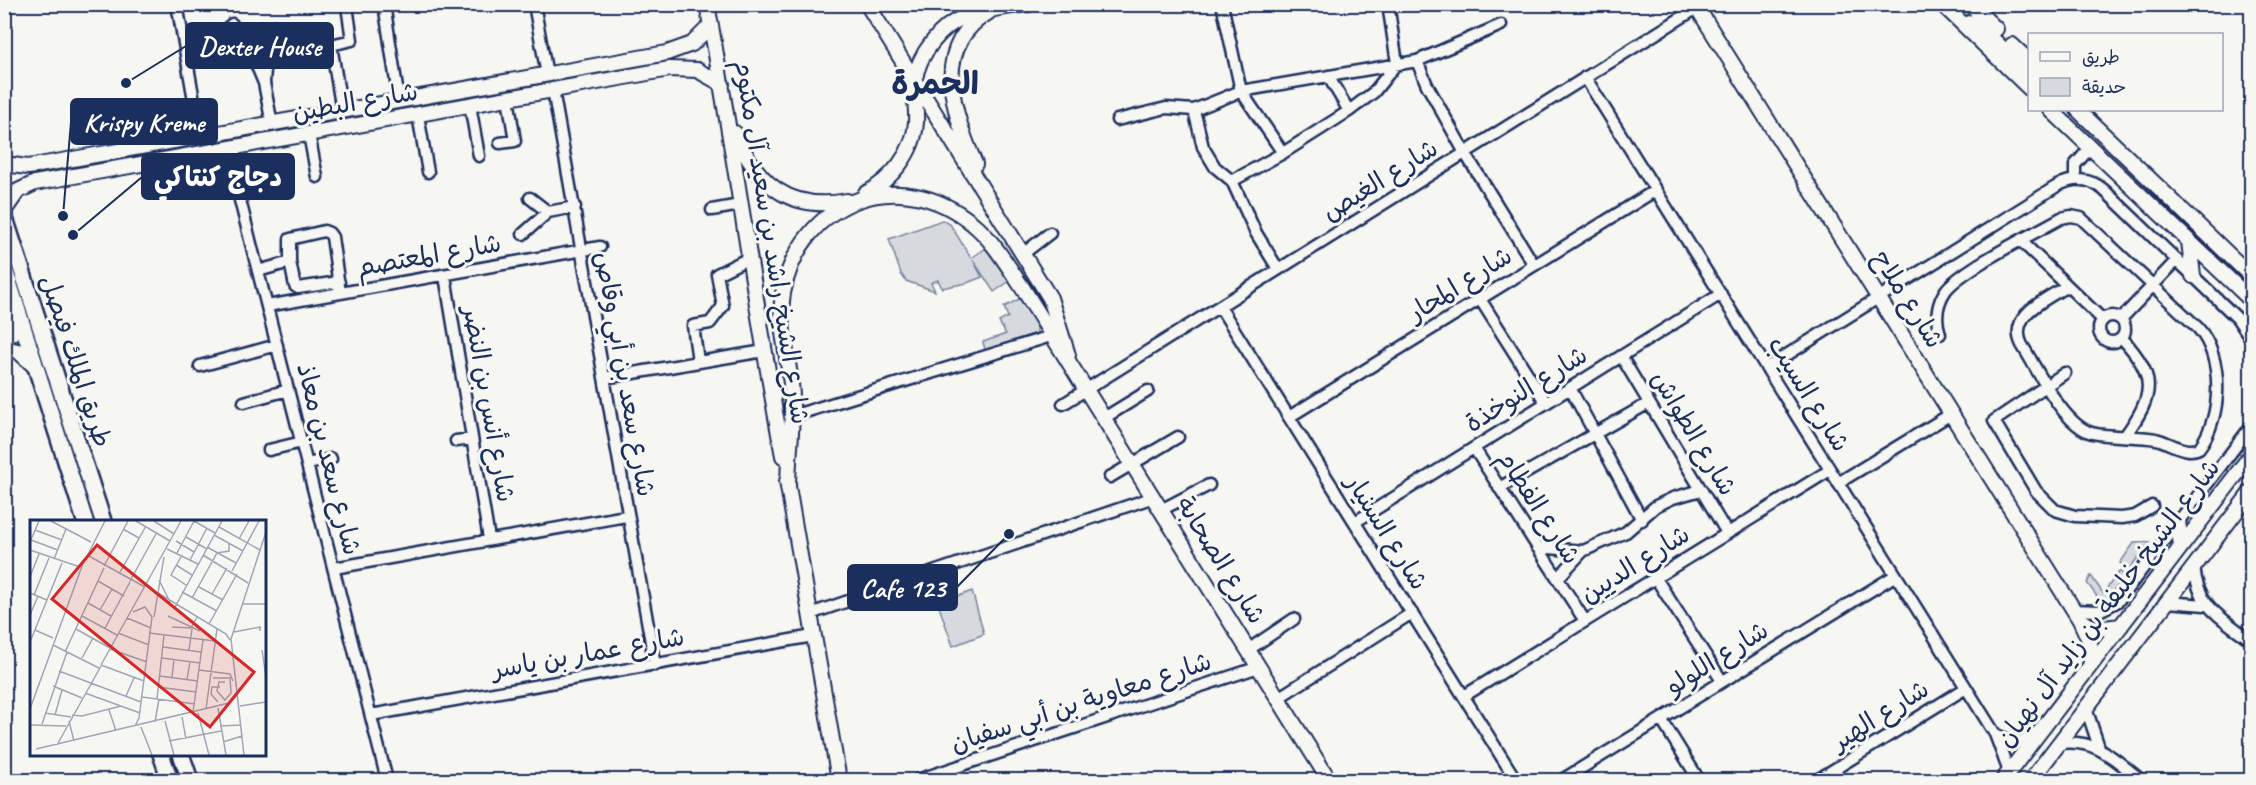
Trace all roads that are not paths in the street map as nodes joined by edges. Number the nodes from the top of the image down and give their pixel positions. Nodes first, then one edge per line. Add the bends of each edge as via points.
1 (177, 4) edge
2 (384, 4) edge
3 (534, 4) edge
4 (707, 4) edge
5 (867, 4) edge
6 (1028, 4) edge
7 (1222, 4) edge
8 (1388, 4) edge
9 (1942, 4) edge
10 (1970, 4) edge
11 (347, 6) dead end
12 (1696, 6) edge
13 (994, 9) junction
14 (711, 25) junction
15 (1502, 25) dead end
16 (274, 26) dead end
17 (1964, 26) junction
18 (213, 40) junction
19 (184, 44) junction
20 (236, 45) junction
21 (266, 56) junction
22 (254, 59) junction
23 (2028, 60) edge
24 (1417, 61) junction
25 (1397, 63) junction
26 (2028, 73) edge
27 (547, 75) junction
28 (1328, 76) junction
29 (1586, 77) junction
30 (915, 80) junction
31 (264, 83) junction
32 (722, 84) junction
33 (2028, 87) edge
34 (553, 90) junction
35 (1241, 91) junction
36 (508, 98) junction
37 (399, 101) junction
38 (470, 105) junction
39 (195, 106) junction
40 (342, 111) junction
41 (1194, 111) junction
42 (1349, 111) junction
43 (2052, 111) edge
44 (2080, 111) edge
45 (320, 115) junction
46 (418, 115) junction
47 (729, 117) junction
48 (1117, 120) dead end
49 (272, 123) junction
50 (219, 133) junction
51 (309, 134) junction
52 (178, 140) junction
53 (500, 143) dead end
54 (2090, 148) junction
55 (227, 149) junction
56 (1283, 153) junction
57 (1465, 153) junction
58 (478, 156) dead end
59 (85, 157) junction
60 (4, 164) edge
61 (428, 172) dead end
62 (82, 175) junction
63 (316, 177) dead end
64 (2075, 179) junction
65 (1232, 180) junction
66 (1656, 190) junction
67 (530, 198) dead end
68 (856, 199) junction
69 (991, 202) junction
70 (740, 205) junction
71 (575, 207) junction
72 (712, 210) dead end
73 (548, 212) junction
74 (4, 213) edge
75 (1050, 233) dead end
76 (524, 237) dead end
77 (2021, 241) junction
78 (2189, 241) junction
79 (600, 247) dead end
80 (582, 250) junction
81 (1024, 253) junction
82 (749, 258) junction
83 (2177, 260) junction
84 (290, 262) junction
85 (1534, 265) junction
86 (4, 267) edge
87 (1278, 269) junction
88 (258, 271) junction
89 (445, 276) junction
90 (2193, 276) junction
91 (2252, 277) edge
92 (2153, 285) junction
93 (2067, 286) junction
94 (340, 287) junction
95 (1721, 294) junction
96 (1878, 297) junction
97 (1479, 299) junction
98 (2251, 301) edge
99 (267, 306) junction
100 (1220, 306) junction
101 (18, 312) junction
102 (2121, 319) junction
103 (2103, 320) junction
104 (1940, 334) dead end
105 (1051, 336) junction
106 (2122, 338) junction
107 (2252, 340) edge
108 (4, 341) edge
109 (277, 345) junction
110 (4, 348) edge
111 (764, 351) junction
112 (1621, 356) junction
113 (698, 361) junction
114 (33, 364) junction
115 (200, 366) dead end
116 (1071, 366) junction
117 (1766, 368) junction
118 (2065, 373) dead end
119 (604, 378) junction
120 (2047, 384) junction
121 (1570, 388) junction
122 (288, 390) junction
123 (1087, 390) junction
124 (1148, 391) dead end
125 (244, 402) dead end
126 (1546, 403) junction
127 (1649, 403) junction
128 (1063, 404) dead end
129 (1951, 414) junction
130 (792, 416) junction
131 (775, 417) junction
132 (1289, 417) junction
133 (1104, 418) junction
134 (2252, 425) edge
135 (1594, 434) junction
136 (2126, 436) junction
137 (1178, 437) dead end
138 (472, 439) junction
139 (456, 441) dead end
140 (302, 442) junction
141 (1474, 448) junction
142 (269, 450) dead end
143 (2252, 454) edge
144 (331, 459) dead end
145 (307, 464) junction
146 (1133, 464) junction
147 (1830, 470) junction
148 (1110, 477) dead end
149 (1838, 483) junction
150 (1209, 485) dead end
151 (788, 488) junction
152 (1499, 488) junction
153 (1701, 490) junction
154 (2252, 491) edge
155 (1154, 497) junction
156 (2152, 506) dead end
157 (1161, 510) junction
158 (626, 516) junction
159 (85, 520) edge
160 (104, 520) edge
161 (1642, 520) junction
162 (2178, 520) junction
163 (1355, 522) junction
164 (1727, 533) junction
165 (489, 539) junction
166 (1537, 546) junction
167 (2181, 547) junction
168 (1582, 551) junction
169 (2194, 567) junction
170 (334, 568) junction
171 (1896, 575) junction
172 (1655, 577) junction
173 (1558, 578) junction
174 (2147, 591) junction
175 (2167, 602) junction
176 (2205, 604) junction
177 (1412, 613) junction
178 (810, 614) junction
179 (2077, 615) junction
180 (1294, 619) dead end
181 (1586, 621) junction
182 (2121, 626) junction
183 (813, 636) junction
184 (2252, 641) edge
185 (1248, 650) junction
186 (655, 665) junction
187 (2091, 665) junction
188 (2118, 666) junction
189 (1259, 667) junction
190 (1722, 681) junction
191 (1966, 688) junction
192 (1464, 696) junction
193 (1278, 698) junction
194 (2086, 708) junction
195 (371, 715) junction
196 (1661, 719) junction
197 (1995, 734) junction
198 (2035, 738) junction
199 (2060, 743) junction
200 (2099, 747) junction
201 (162, 755) edge
202 (182, 755) edge
203 (2006, 776) edge
204 (170, 780) edge
205 (190, 780) edge
206 (387, 780) edge
207 (839, 780) edge
208 (917, 780) edge
209 (1329, 780) edge
210 (1516, 780) edge
211 (1562, 780) edge
212 (1699, 780) edge
213 (1817, 780) edge
214 (2031, 780) edge
215 (2141, 780) edge

1 - 19 street
2 - 37 street
3 - 27 street
4 - 14 street, شارع الشيخ راشد بن سعيد آل مكتوم
5 - 30 street
6 - 13 street
7 - 35 street
8 - 25 street
9 - 17 street
10 - 23 street
11 - 40 street via 352,40 331,45
12 - 29 street, شارع الغيص
12 - 96 street, شارع ملاح
13 - 30 street via 963,17 948,26 921,61
13 - 69 street via 968,30 958,46 950,91 956,120
14 - 27 street, شارع البطين via 692,44 676,51
14 - 32 street, شارع الشيخ راشد بن سعيد آل مكتوم
15 - 24 street
16 - 21 street via 276,42
17 - 26 street via 1978,25
17 - 33 street
18 - 19 street
18 - 20 street
18 - 20 street via 232,24
19 - 39 street
20 - 22 street
21 - 22 street
21 - 31 street
22 - 31 street
24 - 25 street
24 - 57 street via 1426,86
25 - 28 street
25 - 42 street via 1374,92
27 - 37 street, شارع البطين
28 - 35 street
28 - 42 street
29 - 57 street, شارع الغيص
29 - 66 street, شارع السيب
30 - 68 street via 916,123 902,162 887,180
30 - 69 street
31 - 49 street
32 - 34 street, شارع البطين via 697,70 677,68
32 - 47 street, شارع الشيخ راشد بن سعيد آل مكتوم
34 - 36 street, شارع البطين
34 - 71 street, شارع سعد بن أبي وقاص
35 - 41 street
35 - 56 street
36 - 38 street, شارع البطين
36 - 53 street via 515,141
37 - 40 street, شارع البطين
38 - 46 street, شارع البطين
38 - 58 street
39 - 50 street via 203,120
39 - 52 street
40 - 45 street, شارع البطين
41 - 48 street via 1166,108
41 - 65 street via 1203,147 1215,167
42 - 56 street
43 - 54 street
44 - 91 street
45 - 49 street, شارع البطين
45 - 51 street
46 - 51 street, شارع البطين
46 - 61 street
47 - 68 street via 745,155 770,186 808,203 828,205
47 - 70 street, شارع الشيخ راشد بن سعيد آل مكتوم
49 - 50 street, شارع البطين
50 - 52 street, شارع البطين
51 - 55 street, شارع البطين
51 - 63 street
52 - 59 street, شارع البطين
54 - 64 street via 2075,165
54 - 78 street
55 - 62 street, شارع البطين
55 - 88 street, شارع سعد بن معاذ
56 - 65 street
57 - 85 street
57 - 87 street, شارع الغيص
59 - 60 street, شارع البطين via 22,167
59 - 62 street via 80,166
62 - 74 street, شارع البطين via 28,185 14,195
64 - 83 street via 2099,186
64 - 96 street via 2057,186
65 - 87 street via 1250,223
66 - 85 street, شارع المحار
66 - 95 street, شارع السيب
67 - 73 street
68 - 105 street, شارع الشيخ راشد بن سعيد آل مكتوم via 882,194 936,201 972,222 997,250
68 - 130 street, شارع الشيخ راشد بن سعيد آل مكتوم via 813,230 790,268 781,312
69 - 81 street
70 - 72 street
70 - 82 street, شارع الشيخ راشد بن سعيد آل مكتوم
71 - 73 street
71 - 80 street, شارع سعد بن أبي وقاص
73 - 76 street
74 - 160 main road, طريق الملك فيصل
75 - 81 street
77 - 92 street via 2061,218 2076,216 2085,220
77 - 93 street
77 - 104 street via 1956,279 1947,289 1937,314
78 - 90 street
78 - 98 street
79 - 80 street, شارع المعتصم
80 - 89 street, شارع المعتصم
80 - 119 street, شارع سعد بن أبي وقاص
81 - 116 street via 1050,298
82 - 111 street, شارع الشيخ راشد بن سعيد آل مكتوم
82 - 113 street via 717,274 723,306 710,323 693,326
83 - 90 street
83 - 92 street
84 - 88 street
84 - 94 street via 292,280 298,288
84 - 94 street via 290,239 329,233
85 - 97 street, شارع المحار
86 - 101 main road, طريق الملك فيصل
87 - 100 street, شارع الغيص
88 - 99 street, شارع سعد بن معاذ
89 - 94 street, شارع المعتصم
89 - 138 street, شارع أنس بن النضر
90 - 107 street via 2242,324
92 - 102 street
92 - 136 street via 2207,340 2214,363 2214,410 2208,434 2195,450 2156,439
93 - 103 street
93 - 120 street via 2027,313 2019,324 2020,341
94 - 99 street, شارع المعتصم
95 - 112 street, شارع النوخذة
95 - 117 street, شارع السيب
96 - 117 street
96 - 129 street, شارع ملاح
97 - 126 street
97 - 132 street, شارع المحار
99 - 109 street, شارع سعد بن معاذ
100 - 123 street, شارع الغيص
100 - 132 street, شارع السنيار
101 - 108 street via 15,330
101 - 114 main road, طريق الملك فيصل
102 - 103 street via 2112,316
102 - 106 street via 2125,328
103 - 106 street via 2099,330 2104,339 2113,342
105 - 116 street, شارع الشيخ راشد بن سعيد آل مكتوم
105 - 130 street
106 - 136 street via 2143,364 2149,387 2143,411
109 - 115 street
109 - 122 street, شارع سعد بن معاذ
110 - 114 street via 18,351
111 - 113 street
111 - 131 street, شارع الشيخ راشد بن سعيد آل مكتوم
112 - 121 street, شارع النوخذة
112 - 127 street, شارع الطواش
113 - 119 street
114 - 159 main road, طريق الملك فيصل
116 - 123 street, شارع الصحابة
117 - 147 street, شارع السيب
118 - 120 street
119 - 158 street, شارع سعد بن أبي وقاص
120 - 136 street via 2077,426 2093,433
120 - 156 street via 1994,421 2040,496 2055,510 2082,517 2128,518
121 - 126 street, شارع النوخذة
121 - 135 street
122 - 125 street
122 - 140 street, شارع سعد بن معاذ
123 - 128 street, شارع الغيص
123 - 133 street, شارع الصحابة
124 - 133 street
126 - 141 street, شارع النوخذة
127 - 135 street
127 - 153 street, شارع الطواش
129 - 149 street
129 - 179 street, شارع ملاح
130 - 131 street via 785,424
130 - 151 street, شارع الشيخ راشد بن سعيد آل مكتوم
131 - 151 street, شارع الشيخ راشد بن سعيد آل مكتوم
132 - 163 street, شارع السنيار
133 - 146 street, شارع الصحابة
134 - 162 street
135 - 152 street
135 - 161 street
137 - 146 street
138 - 139 street
138 - 165 street, شارع أنس بن النضر
140 - 142 street
140 - 145 street, شارع سعد بن معاذ
141 - 152 street, شارع الفطام
141 - 163 street, شارع النوخذة
143 - 167 street, شارع الشيخ خليفة بن زايد آل نهيان
144 - 145 street
145 - 170 street, شارع سعد بن معاذ
146 - 148 street
146 - 155 street, شارع الصحابة
147 - 149 street, شارع السيب
147 - 164 street, شارع الديين
149 - 171 street, شارع السيب
150 - 157 street
151 - 178 street, شارع الشيخ راشد بن سعيد آل مكتوم
152 - 166 street, شارع الفطام
153 - 161 street via 1656,506
153 - 164 street, شارع الطواش
154 - 169 street, شارع الشيخ خليفة بن زايد آل نهيان
155 - 157 street, شارع الصحابة
155 - 178 street
157 - 185 street, شارع الصحابة
158 - 165 street
158 - 186 street, شارع سعد بن أبي وقاص
161 - 168 street via 1626,532
162 - 167 street
162 - 179 street via 2114,605
163 - 177 street, شارع السنيار
164 - 172 street, شارع الديين
165 - 170 street
166 - 168 street
166 - 173 street, شارع الفطام
167 - 174 street, شارع الشيخ خليفة بن زايد آل نهيان
168 - 173 street
169 - 175 street, شارع الشيخ خليفة بن زايد آل نهيان
169 - 176 street
170 - 195 street, شارع سعد بن معاذ
171 - 190 street, شارع اللولو
171 - 191 street, شارع السيب
172 - 181 street, شارع الديين
172 - 190 street
173 - 181 street, شارع الفطام
174 - 182 street, شارع الشيخ خليفة بن زايد آل نهيان
174 - 188 street via 2154,596 2155,605 2122,651
175 - 176 street
175 - 188 street, شارع الشيخ خليفة بن زايد آل نهيان
176 - 184 street
177 - 192 street, شارع السنيار
177 - 193 street
178 - 183 street, شارع الشيخ راشد بن سعيد آل مكتوم
179 - 182 street via 2102,629
179 - 187 street, شارع ملاح via 2090,642
180 - 185 street
181 - 192 street, شارع الديين
182 - 187 street, شارع الشيخ خليفة بن زايد آل نهيان
183 - 186 street, شارع عمار بن ياسر
183 - 207 street, شارع الشيخ راشد بن سعيد آل مكتوم
185 - 189 street, شارع الصحابة
186 - 195 street, شارع عمار بن ياسر
187 - 198 street, شارع الشيخ خليفة بن زايد آل نهيان
188 - 194 street, شارع الشيخ خليفة بن زايد آل نهيان
189 - 193 street, شارع الصحابة
189 - 208 street, شارع معاوية بن أبي سفيان
190 - 196 street, شارع اللولو
191 - 197 street, شارع السيب
191 - 213 street, شارع الهير
192 - 210 street, شارع السنيار
193 - 209 street, شارع الصحابة
194 - 199 street, شارع الشيخ خليفة بن زايد آل نهيان
194 - 200 street
195 - 206 street, شارع سعد بن معاذ
196 - 211 street, شارع اللولو
196 - 212 street
197 - 198 street via 2014,742
197 - 203 street, شارع السيب
198 - 203 street, شارع الشيخ خليفة بن زايد آل نهيان
199 - 200 street via 2080,742
199 - 214 street, شارع الشيخ خليفة بن زايد آل نهيان
200 - 215 street
201 - 204 main road
202 - 205 main road

